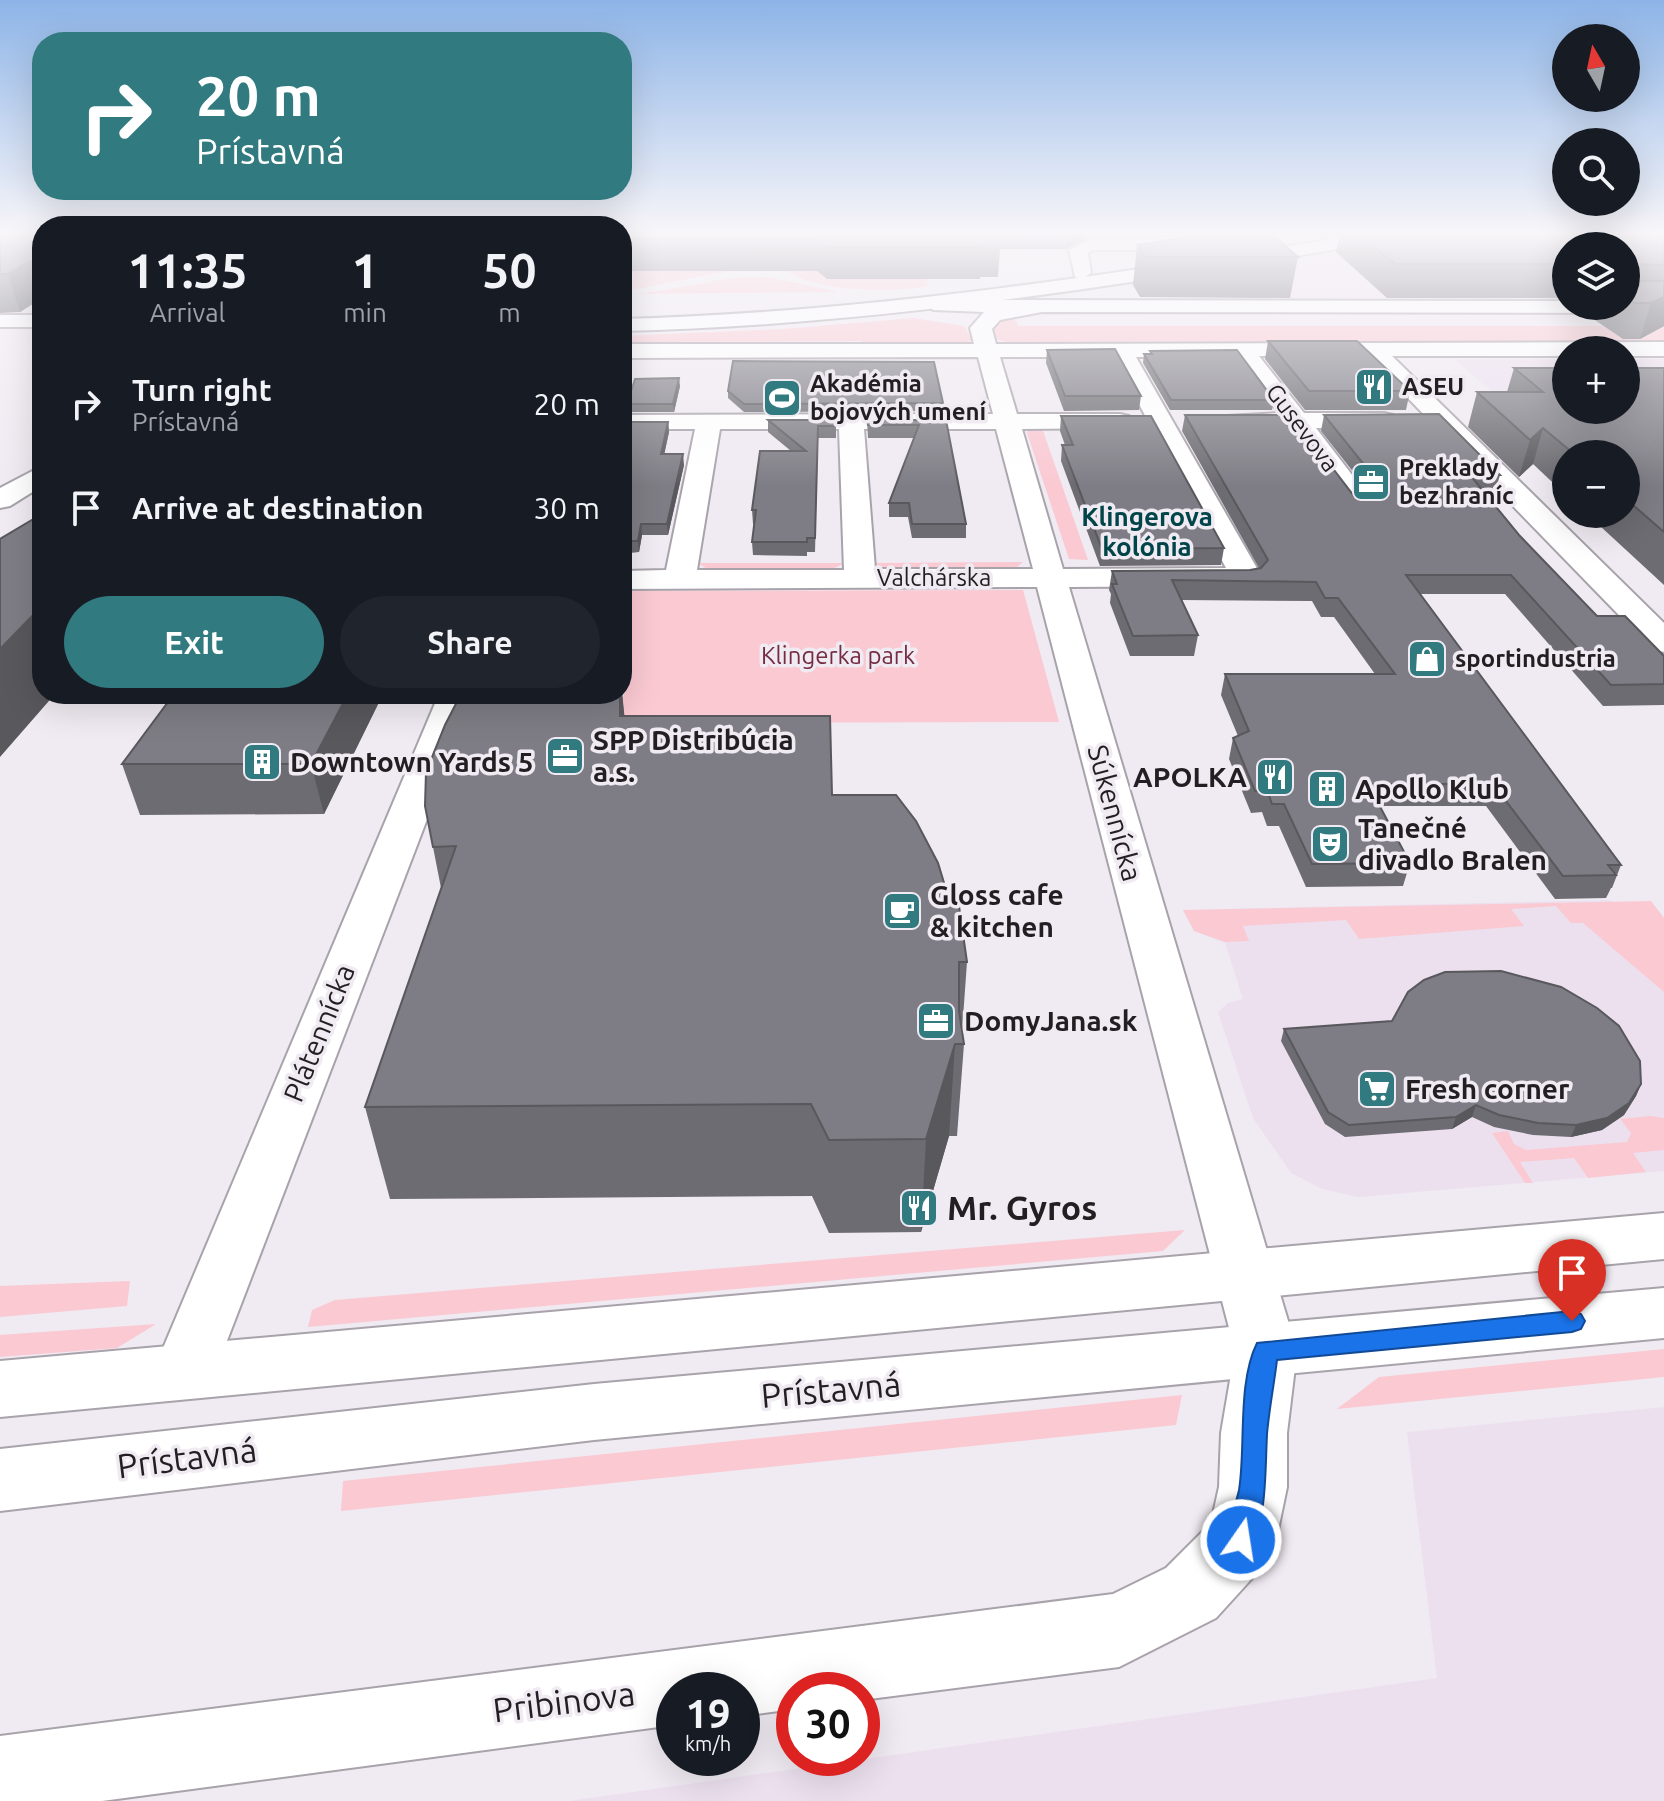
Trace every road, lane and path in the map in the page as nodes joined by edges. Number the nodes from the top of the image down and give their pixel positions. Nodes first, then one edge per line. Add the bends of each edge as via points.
1 (787, 318) edge
2 (948, 318) edge
3 (992, 318) edge
4 (0, 321) edge
5 (32, 321) edge
6 (632, 325) edge
7 (983, 339) junction
8 (1664, 349) edge
9 (1121, 350) junction
10 (1243, 350) junction
11 (1373, 350) junction
12 (632, 351) edge
13 (1443, 420) junction
14 (1005, 421) junction
15 (1160, 421) junction
16 (1296, 421) junction
17 (632, 422) edge
18 (709, 422) junction
19 (851, 422) junction
20 (32, 480) edge
21 (0, 500) edge
22 (1362, 506) edge
23 (1049, 578) junction
24 (680, 579) junction
25 (860, 579) junction
26 (632, 580) edge
27 (1664, 642) edge
28 (453, 704) edge
29 (1664, 1236) edge
30 (1246, 1275) junction
31 (1664, 1313) edge
32 (1266, 1351) junction
33 (184, 1372) junction
34 (0, 1389) edge
35 (0, 1480) edge
36 (0, 1775) edge

1 - 6 street
2 - 7 street
3 - 7 street
4 - 5 street
7 - 9 street
7 - 12 street
7 - 14 street, Súkennícka
8 - 11 street
9 - 10 street
9 - 15 street
10 - 11 street
10 - 16 street, Gusevova
11 - 13 street
13 - 16 street
13 - 27 street
14 - 15 street
14 - 19 street
14 - 23 street, Súkennícka
15 - 16 street
15 - 23 street, Valchárska via 1246,577
16 - 22 street, Gusevova
17 - 18 street
18 - 19 street
18 - 24 street
19 - 25 street
20 - 21 street
23 - 25 street, Valchárska
23 - 30 street, Súkennícka
24 - 25 street, Valchárska
24 - 26 street, Valchárska
28 - 33 street, Plátennícka
29 - 30 street
30 - 32 street, Súkennícka
30 - 33 street
31 - 32 street, Prístavná
32 - 35 street, Prístavná via 594,1412
32 - 36 street, Pribinova via 1254,1433 1253,1487 1241,1540 1191,1593 1119,1630
33 - 34 street

